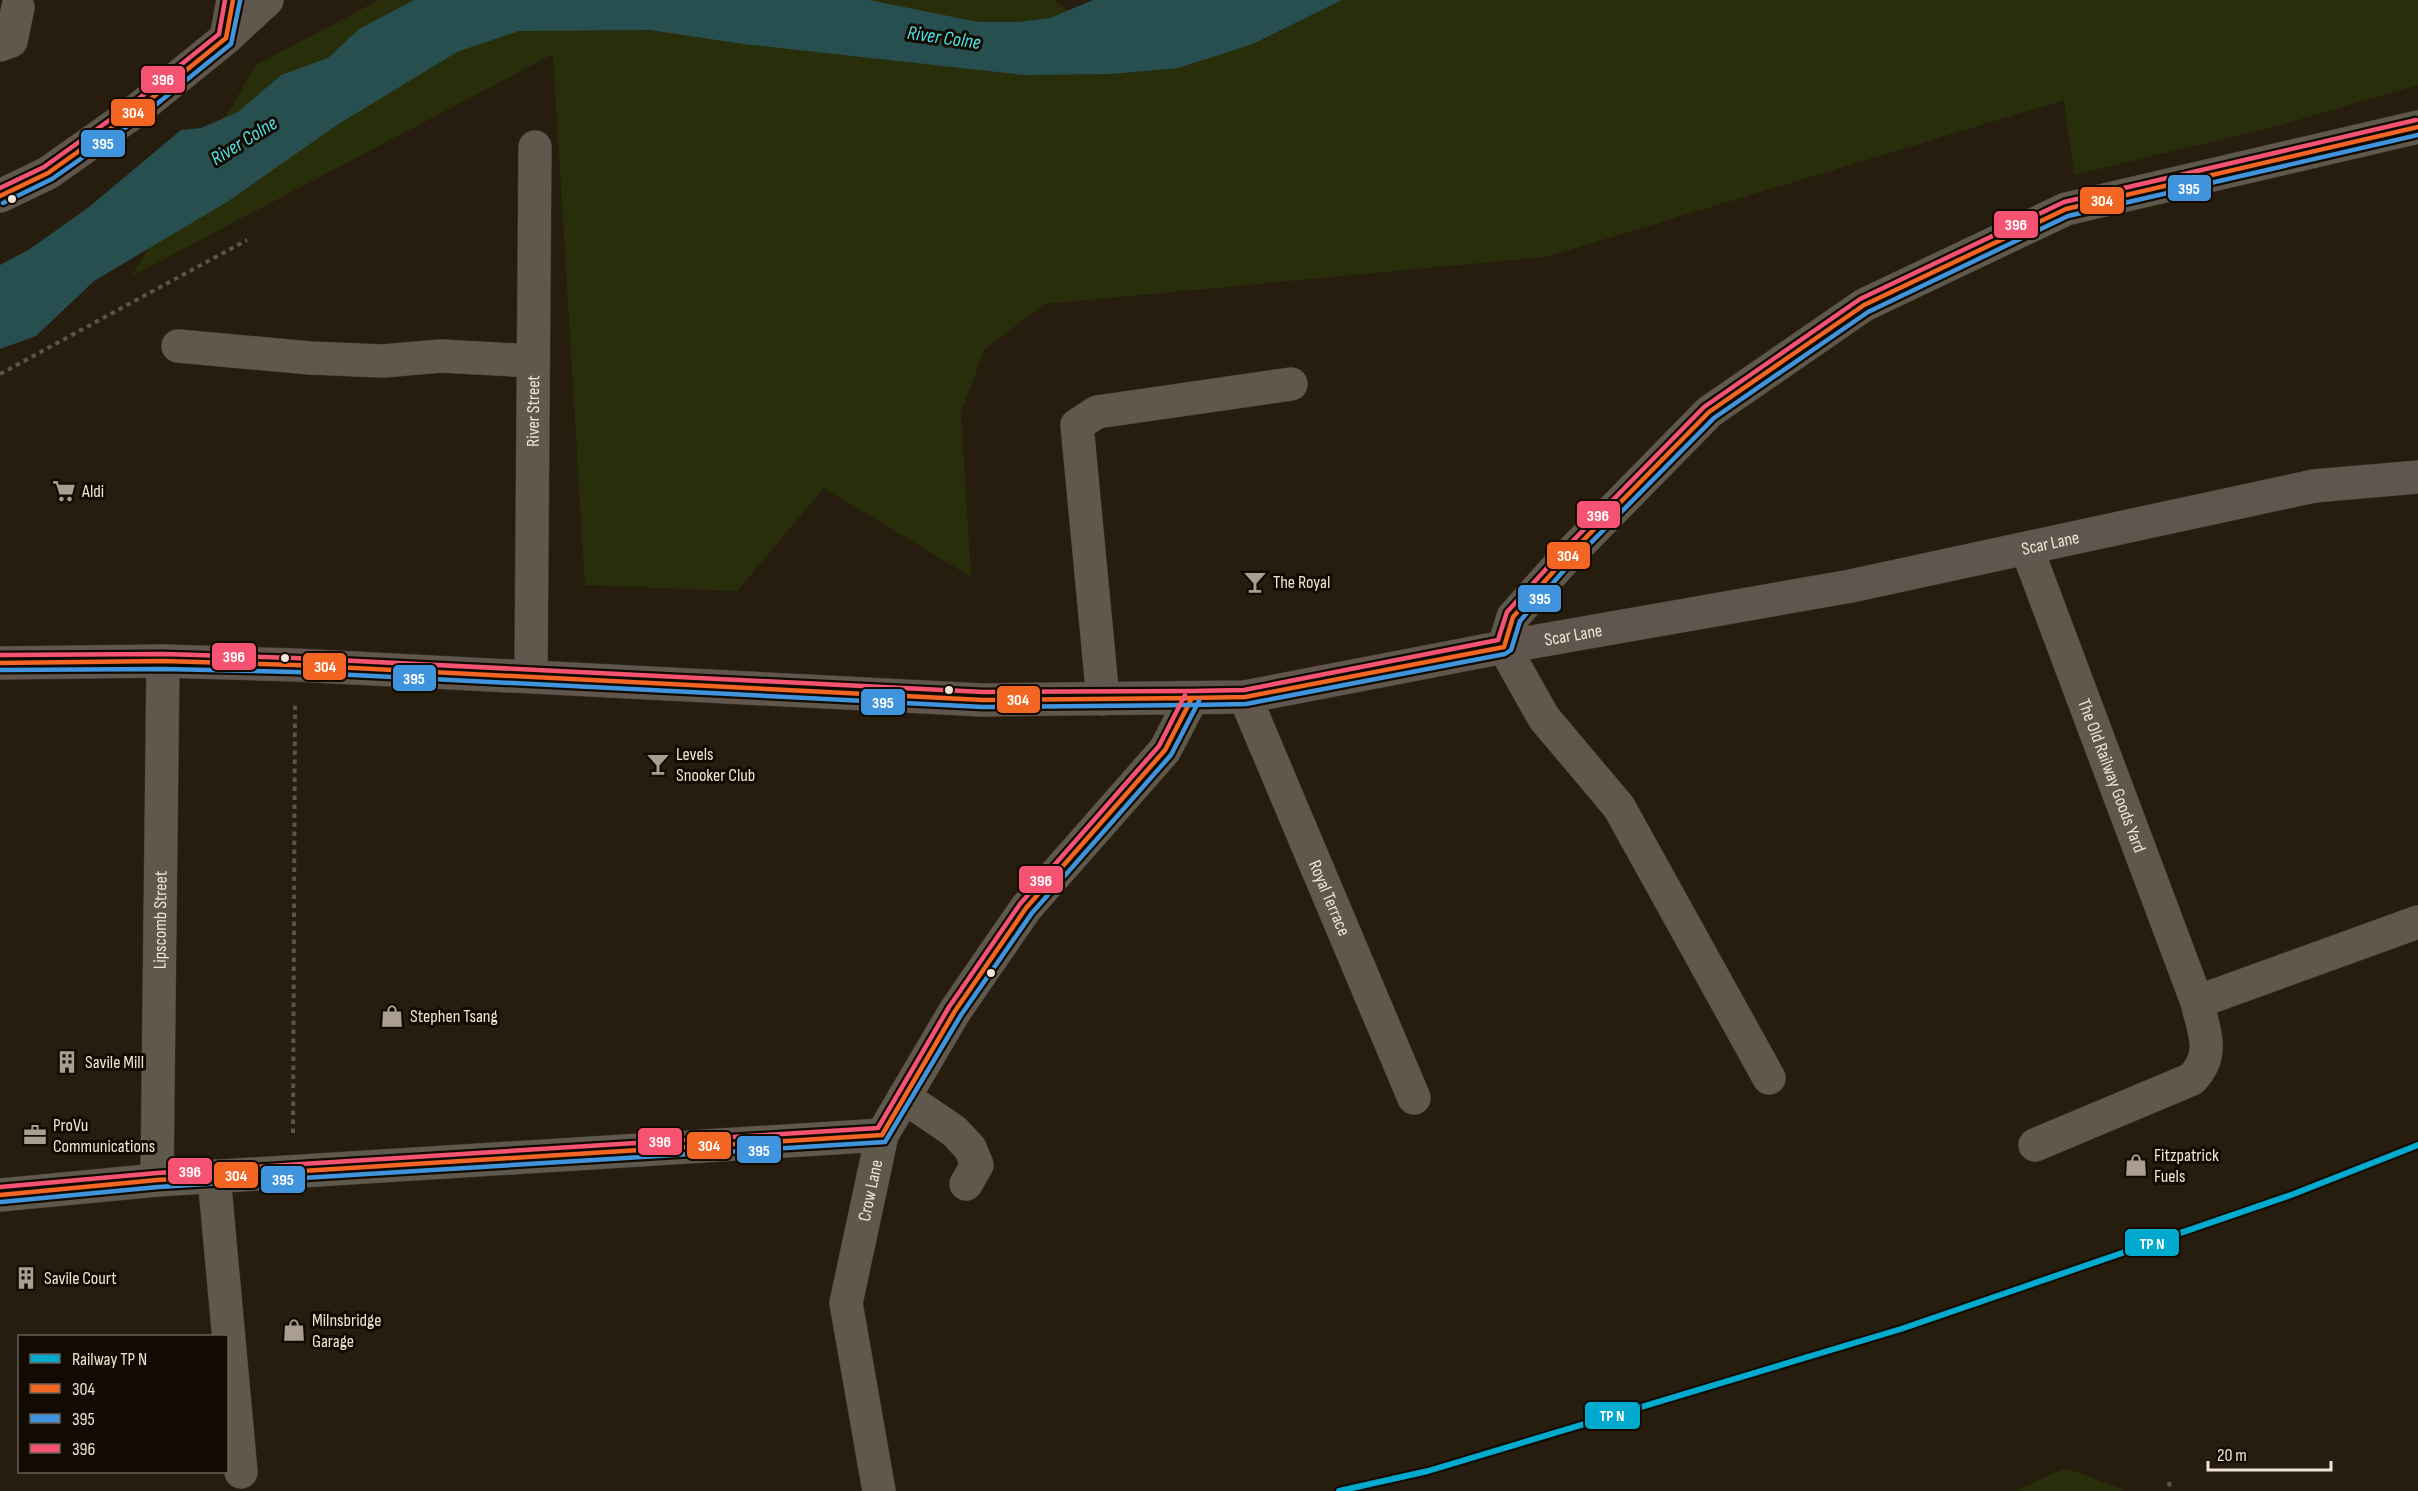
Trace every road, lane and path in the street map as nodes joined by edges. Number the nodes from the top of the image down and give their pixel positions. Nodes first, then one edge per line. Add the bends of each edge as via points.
1 (232, 0) edge
2 (267, 0) edge
3 (18, 7) dead end
4 (226, 38) junction
5 (0, 45) edge
6 (2418, 127) edge
7 (535, 147) dead end
8 (0, 196) edge
9 (247, 240) dead end
10 (178, 346) dead end
11 (533, 361) junction
12 (0, 374) edge
13 (1291, 384) dead end
14 (2418, 477) edge
15 (2027, 549) junction
16 (1504, 647) junction
17 (163, 661) junction
18 (0, 663) edge
19 (295, 664) junction
20 (531, 675) junction
21 (1245, 697) junction
22 (1192, 698) junction
23 (1103, 699) junction
24 (2418, 922) edge
25 (2197, 1002) junction
26 (1769, 1078) dead end
27 (904, 1096) junction
28 (1414, 1098) dead end
29 (882, 1135) junction
30 (2035, 1145) dead end
31 (292, 1173) junction
32 (214, 1176) junction
33 (157, 1180) junction
34 (966, 1184) dead end
35 (0, 1195) edge
36 (241, 1472) dead end
37 (2169, 1482) dead end
38 (879, 1491) edge
39 (2170, 1491) edge

1 - 4 main road
2 - 4 street
3 - 5 street via 11,41
4 - 8 main road via 137,110 48,173
6 - 16 street via 2066,209 1864,305 1709,412 1513,617
7 - 11 street, River Street
9 - 12 path
10 - 11 street via 310,358 383,361 441,356
11 - 20 street, River Street
13 - 23 street via 1097,412 1077,425
14 - 15 main road, Scar Lane via 2314,486
15 - 16 main road, Scar Lane via 1851,586
15 - 25 street, The Old Railway Goods Yard
16 - 21 main road, Scar Lane
16 - 26 street via 1544,718 1618,807
17 - 18 main road, Scar Lane
17 - 19 main road, Scar Lane
17 - 33 street, Lipscomb Street
19 - 20 main road, Scar Lane
19 - 31 path
20 - 23 main road, Scar Lane via 983,700
21 - 22 main road, Scar Lane
21 - 28 street, Royal Terrace
22 - 23 main road, Scar Lane
22 - 27 street, Crow Lane via 1165,750 1026,908 955,1011
24 - 25 street
25 - 30 street, The Old Railway Goods Yard via 2207,1049 2204,1066 2192,1079
27 - 29 street, Crow Lane
27 - 34 street via 954,1131 970,1148 977,1165
29 - 31 street
29 - 38 street, Crow Lane via 846,1303
31 - 32 street
32 - 33 street
32 - 36 street
33 - 35 street
37 - 39 path

